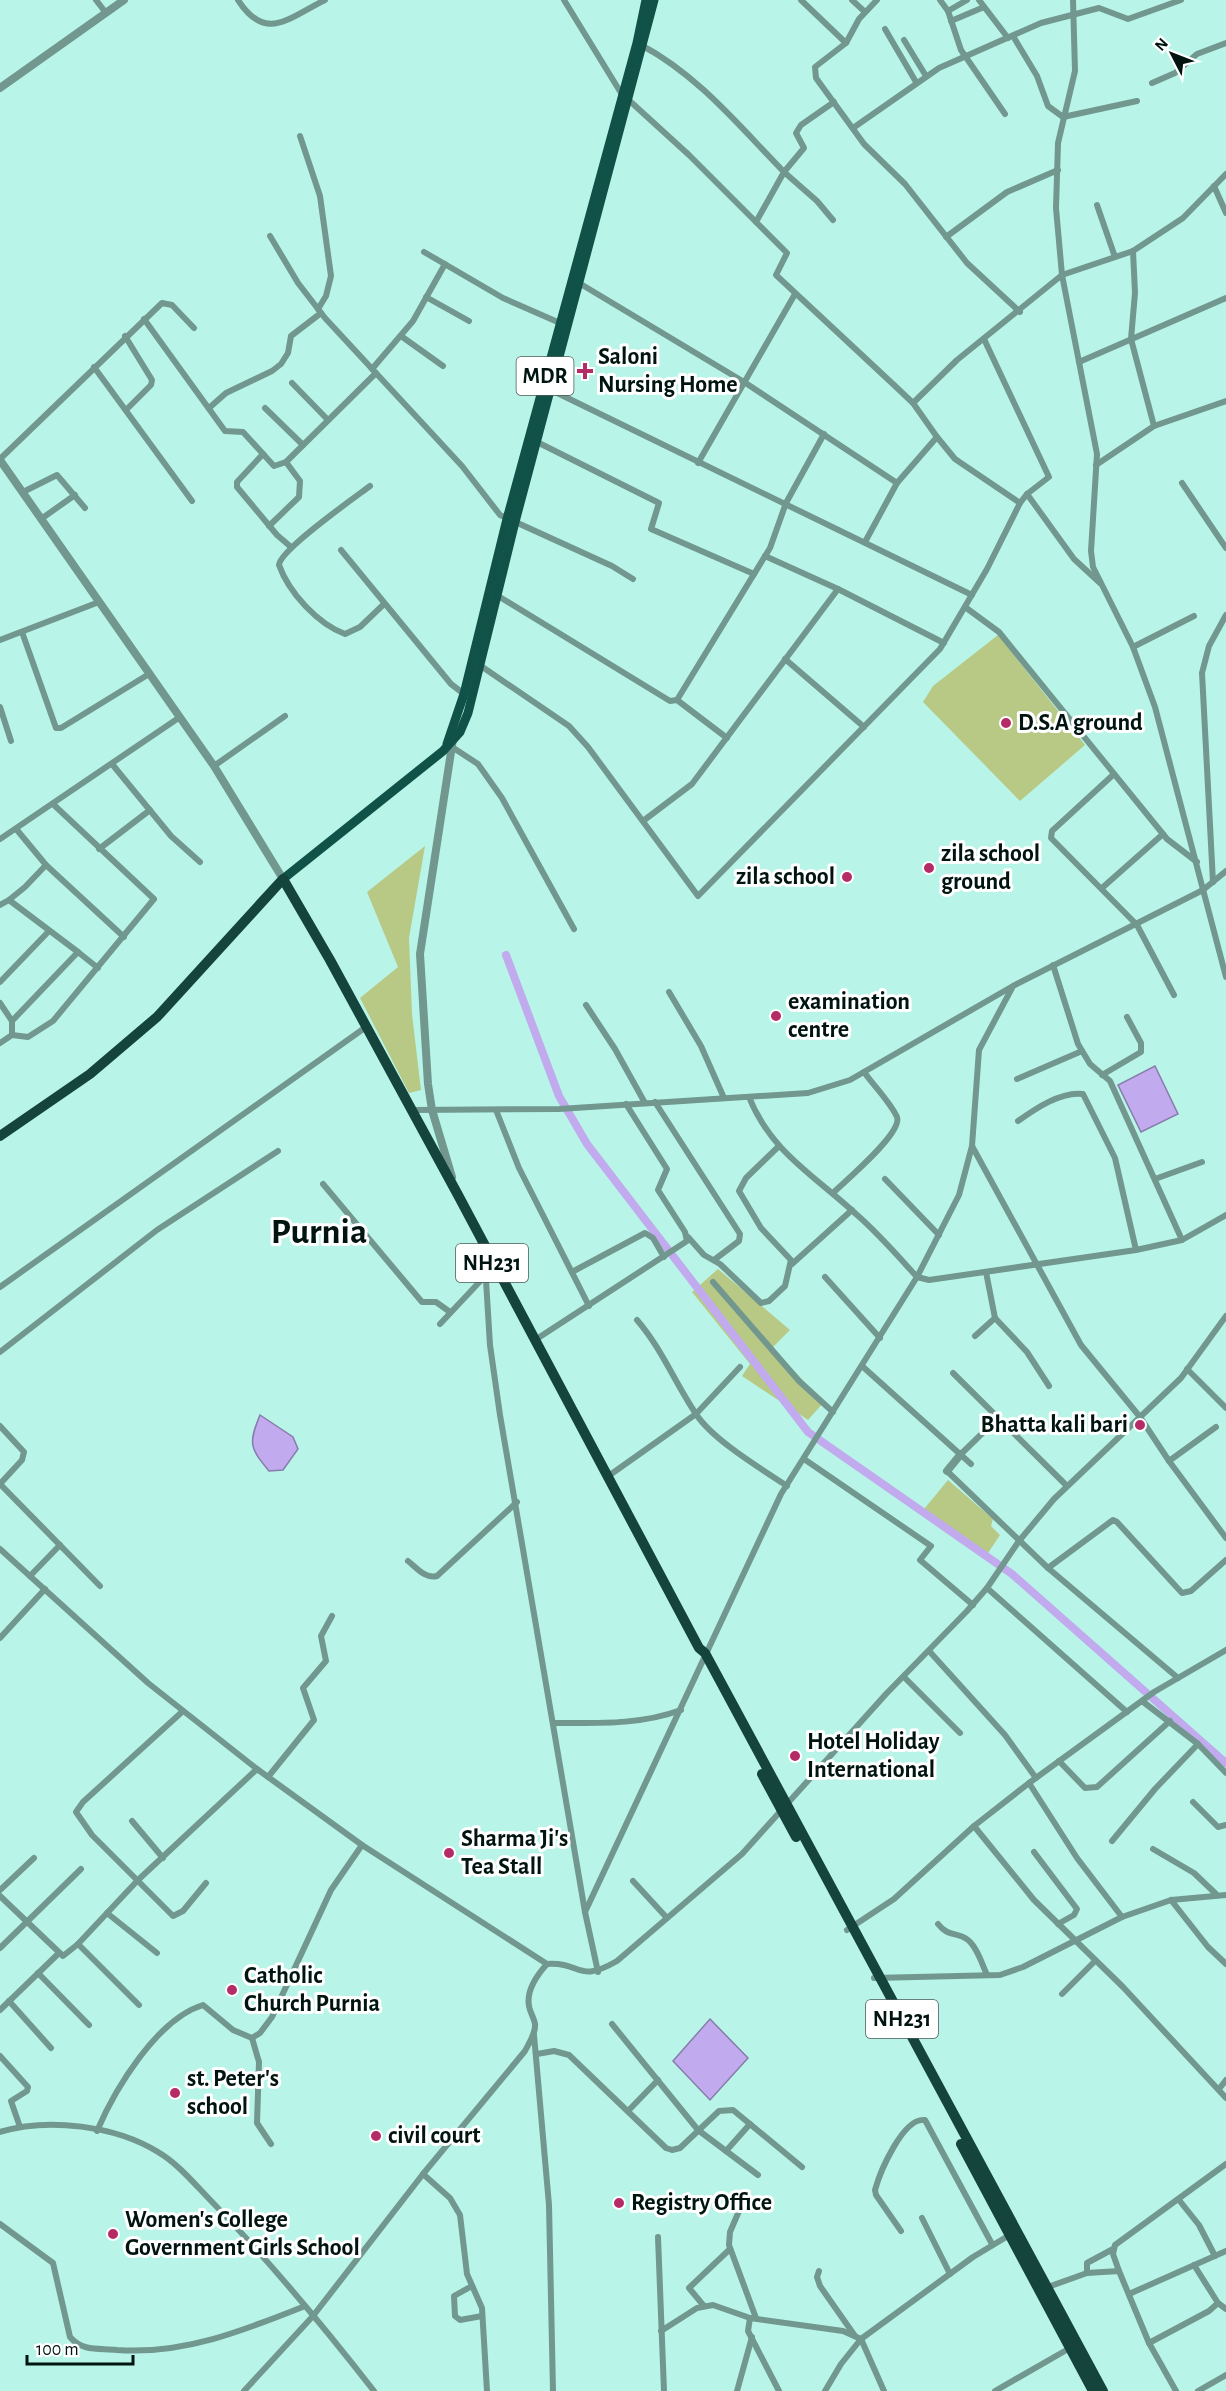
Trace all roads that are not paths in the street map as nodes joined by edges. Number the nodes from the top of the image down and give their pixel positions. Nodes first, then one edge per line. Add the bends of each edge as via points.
1 (96, 0) edge
2 (124, 0) edge
3 (238, 0) edge
4 (325, 0) edge
5 (564, 0) edge
6 (646, 0) edge
7 (654, 0) edge
8 (801, 0) edge
9 (852, 0) edge
10 (877, 0) edge
11 (940, 0) edge
12 (967, 0) edge
13 (979, 0) edge
14 (1073, 0) edge
15 (1181, 0) edge
16 (984, 7) junction
17 (948, 11) junction
18 (865, 12) junction
19 (106, 13) junction
20 (1074, 13) junction
21 (951, 21) junction
22 (885, 29) dead end
23 (1011, 37) junction
24 (904, 40) dead end
25 (846, 44) junction
26 (1226, 44) edge
27 (640, 45) junction
28 (964, 55) junction
29 (926, 76) junction
30 (916, 82) junction
31 (1152, 83) dead end
32 (0, 88) edge
33 (624, 97) junction
34 (1137, 101) dead end
35 (834, 102) junction
36 (1005, 114) dead end
37 (1063, 117) junction
38 (853, 128) junction
39 (300, 136) dead end
40 (1058, 170) junction
41 (784, 172) junction
42 (1226, 174) edge
43 (1214, 186) junction
44 (1097, 205) dead end
45 (1226, 213) edge
46 (833, 220) dead end
47 (756, 222) junction
48 (270, 236) dead end
49 (946, 237) junction
50 (1132, 250) junction
51 (424, 252) dead end
52 (1114, 257) junction
53 (445, 264) junction
54 (1062, 275) junction
55 (579, 283) junction
56 (795, 294) junction
57 (426, 297) junction
58 (1226, 298) edge
59 (319, 311) junction
60 (1020, 312) junction
61 (144, 319) junction
62 (469, 321) dead end
63 (560, 323) junction
64 (194, 328) dead end
65 (125, 336) junction
66 (401, 336) junction
67 (984, 339) junction
68 (1131, 339) junction
69 (1078, 362) junction
70 (442, 366) dead end
71 (94, 367) junction
72 (374, 371) junction
73 (744, 382) junction
74 (292, 383) dead end
75 (551, 390) junction
76 (1226, 401) edge
77 (913, 404) junction
78 (209, 408) junction
79 (265, 408) dead end
80 (126, 410) junction
81 (328, 420) junction
82 (1154, 426) junction
83 (824, 434) junction
84 (937, 437) junction
85 (537, 442) junction
86 (303, 445) junction
87 (263, 454) junction
88 (0, 459) edge
89 (286, 462) junction
90 (698, 463) junction
91 (1096, 465) junction
92 (897, 483) junction
93 (1182, 483) dead end
94 (370, 486) dead end
95 (22, 492) junction
96 (1027, 494) junction
97 (75, 495) junction
98 (192, 501) dead end
99 (786, 503) junction
100 (1020, 503) junction
101 (85, 508) dead end
102 (41, 519) junction
103 (511, 521) junction
104 (269, 526) junction
105 (865, 542) junction
106 (291, 547) junction
107 (1226, 548) edge
108 (341, 550) dead end
109 (765, 556) junction
110 (754, 574) junction
111 (633, 579) dead end
112 (1102, 585) junction
113 (838, 589) junction
114 (972, 595) junction
115 (498, 596) junction
116 (99, 602) junction
117 (384, 604) junction
118 (965, 608) junction
119 (1226, 615) edge
120 (1194, 616) dead end
121 (22, 632) junction
122 (0, 640) edge
123 (944, 643) junction
124 (1133, 646) junction
125 (785, 659) junction
126 (481, 666) junction
127 (149, 674) junction
128 (464, 694) junction
129 (677, 700) junction
130 (0, 708) edge
131 (285, 716) dead end
132 (180, 717) junction
133 (455, 723) junction
134 (864, 727) junction
135 (726, 738) junction
136 (11, 741) dead end
137 (449, 746) junction
138 (112, 764) junction
139 (214, 766) junction
140 (1114, 774) junction
141 (54, 805) junction
142 (150, 810) junction
143 (643, 821) junction
144 (17, 830) junction
145 (1163, 834) junction
146 (0, 839) edge
147 (99, 849) junction
148 (200, 862) dead end
149 (1197, 862) junction
150 (46, 865) junction
151 (1226, 871) edge
152 (283, 879) junction
153 (1213, 882) junction
154 (1102, 888) junction
155 (1203, 890) junction
156 (9, 900) junction
157 (0, 905) edge
158 (1137, 925) junction
159 (574, 928) dead end
160 (49, 930) junction
161 (124, 937) junction
162 (78, 952) junction
163 (1053, 965) junction
164 (98, 968) junction
165 (1226, 977) edge
166 (0, 982) edge
167 (1013, 986) junction
168 (669, 992) dead end
169 (1174, 995) dead end
170 (0, 1003) edge
171 (586, 1005) dead end
172 (1127, 1017) dead end
173 (12, 1022) junction
174 (366, 1027) junction
175 (12, 1035) junction
176 (0, 1044) edge
177 (1082, 1052) junction
178 (864, 1072) junction
179 (1102, 1075) junction
180 (1017, 1079) dead end
181 (749, 1097) junction
182 (724, 1098) junction
183 (655, 1102) junction
184 (645, 1103) junction
185 (626, 1104) junction
186 (411, 1110) junction
187 (432, 1110) junction
188 (496, 1110) junction
189 (1018, 1121) dead end
190 (0, 1136) edge
191 (778, 1146) junction
192 (972, 1146) junction
193 (278, 1151) dead end
194 (1202, 1162) dead end
195 (885, 1179) dead end
196 (1155, 1179) junction
197 (323, 1184) dead end
198 (833, 1193) junction
199 (458, 1195) junction
200 (852, 1210) junction
201 (1226, 1215) edge
202 (939, 1234) junction
203 (688, 1237) junction
204 (1182, 1240) junction
205 (484, 1247) junction
206 (1136, 1250) junction
207 (666, 1256) junction
208 (714, 1260) junction
209 (792, 1264) junction
210 (1035, 1265) junction
211 (572, 1272) junction
212 (986, 1272) junction
213 (486, 1275) junction
214 (917, 1276) junction
215 (825, 1277) dead end
216 (713, 1282) dead end
217 (0, 1287) edge
218 (589, 1305) junction
219 (450, 1312) junction
220 (1226, 1316) edge
221 (994, 1318) junction
222 (637, 1320) dead end
223 (440, 1324) dead end
224 (975, 1336) dead end
225 (880, 1338) junction
226 (535, 1340) junction
227 (0, 1352) edge
228 (862, 1366) junction
229 (740, 1367) dead end
230 (1187, 1369) junction
231 (953, 1373) dead end
232 (1049, 1386) dead end
233 (1226, 1408) edge
234 (833, 1412) junction
235 (696, 1414) junction
236 (1140, 1417) junction
237 (998, 1418) junction
238 (0, 1426) edge
239 (1215, 1427) dead end
240 (961, 1454) junction
241 (804, 1459) junction
242 (1169, 1461) junction
243 (971, 1464) dead end
244 (947, 1471) joint
245 (607, 1477) junction
246 (787, 1486) junction
247 (1067, 1486) junction
248 (517, 1502) junction
249 (1226, 1538) edge
250 (1019, 1541) junction
251 (60, 1545) junction
252 (0, 1549) edge
253 (1226, 1560) edge
254 (408, 1561) dead end
255 (1048, 1568) junction
256 (30, 1576) junction
257 (100, 1586) dead end
258 (987, 1588) junction
259 (45, 1590) junction
260 (973, 1605) junction
261 (332, 1616) dead end
262 (0, 1638) edge
263 (1226, 1650) edge
264 (930, 1652) junction
265 (702, 1654) junction
266 (904, 1677) junction
267 (1178, 1678) junction
268 (1143, 1699) junction
269 (681, 1710) junction
270 (183, 1711) junction
271 (1127, 1712) junction
272 (1170, 1721) junction
273 (555, 1723) junction
274 (960, 1733) dead end
275 (1198, 1744) junction
276 (1059, 1761) junction
277 (257, 1769) junction
278 (1226, 1773) edge
279 (268, 1777) junction
280 (1036, 1778) junction
281 (1029, 1783) junction
282 (1193, 1802) dead end
283 (784, 1809) junction
284 (132, 1821) dead end
285 (974, 1826) junction
286 (1226, 1826) edge
287 (1112, 1841) dead end
288 (362, 1845) junction
289 (1153, 1849) dead end
290 (1034, 1851) dead end
291 (34, 1858) dead end
292 (163, 1858) junction
293 (81, 1869) dead end
294 (138, 1880) junction
295 (633, 1881) dead end
296 (206, 1883) dead end
297 (0, 1890) edge
298 (1216, 1894) junction
299 (1226, 1895) edge
300 (0, 1896) edge
301 (1171, 1900) junction
302 (585, 1912) junction
303 (107, 1913) junction
304 (1122, 1917) junction
305 (667, 1918) junction
306 (27, 1923) junction
307 (938, 1924) dead end
308 (1058, 1924) junction
309 (850, 1928) junction
310 (1075, 1940) junction
311 (78, 1944) junction
312 (0, 1948) edge
313 (157, 1953) dead end
314 (58, 1954) junction
315 (1095, 1960) junction
316 (547, 1964) junction
317 (1226, 1964) edge
318 (598, 1972) junction
319 (39, 1973) junction
320 (987, 1975) junction
321 (877, 1978) junction
322 (1062, 1994) dead end
323 (9, 2001) junction
324 (140, 2005) dead end
325 (0, 2010) edge
326 (612, 2024) dead end
327 (88, 2025) dead end
328 (534, 2035) junction
329 (252, 2038) junction
330 (51, 2048) dead end
331 (537, 2054) junction
332 (0, 2056) edge
333 (658, 2080) junction
334 (1226, 2080) edge
335 (1219, 2089) junction
336 (1226, 2098) edge
337 (628, 2111) junction
338 (750, 2124) junction
339 (20, 2127) junction
340 (698, 2130) junction
341 (97, 2131) junction
342 (0, 2132) edge
343 (271, 2144) dead end
344 (726, 2151) junction
345 (1226, 2163) edge
346 (802, 2167) dead end
347 (423, 2174) junction
348 (758, 2175) dead end
349 (1179, 2200) junction
350 (742, 2204) dead end
351 (922, 2218) dead end
352 (0, 2224) edge
353 (902, 2231) dead end
354 (1008, 2236) junction
355 (658, 2237) dead end
356 (992, 2244) junction
357 (730, 2249) junction
358 (1113, 2249) junction
359 (1226, 2252) edge
360 (1215, 2256) junction
361 (1194, 2265) junction
362 (819, 2271) dead end
363 (1119, 2271) junction
364 (1087, 2272) junction
365 (950, 2274) junction
366 (472, 2286) junction
367 (1043, 2289) junction
368 (1129, 2294) junction
369 (1218, 2303) junction
370 (305, 2306) junction
371 (704, 2306) junction
372 (1226, 2309) edge
373 (314, 2316) junction
374 (482, 2316) junction
375 (753, 2318) junction
376 (661, 2331) junction
377 (752, 2337) junction
378 (858, 2338) junction
379 (1149, 2343) junction
380 (1070, 2348) junction
381 (1226, 2375) edge
382 (244, 2391) edge
383 (374, 2391) edge
384 (487, 2391) edge
385 (553, 2391) edge
386 (664, 2391) edge
387 (737, 2391) edge
388 (779, 2391) edge
389 (825, 2391) edge
390 (884, 2391) edge
391 (995, 2391) edge
392 (1093, 2391) edge
393 (1103, 2391) edge
394 (1176, 2391) edge
395 (1198, 2391) edge

1 - 19 street
2 - 19 street
3 - 4 street via 252,19 263,25 277,23
5 - 33 street
6 - 27 main road, MDR
7 - 27 main road, MDR
8 - 25 street
9 - 18 street
10 - 18 street
11 - 17 street
12 - 17 street
13 - 16 street
14 - 20 street
15 - 20 street via 1128,19 1099,8
16 - 21 street
16 - 23 street
17 - 21 street
18 - 25 street
19 - 32 street
20 - 23 street
20 - 37 street via 1075,71
21 - 28 street
22 - 30 street
23 - 28 street
23 - 37 street via 1036,76 1048,105
24 - 29 street
25 - 35 street via 815,67 816,78
26 - 31 street via 1197,54 1175,73
27 - 33 main road, MDR
27 - 41 street via 664,58 699,86
28 - 29 street
28 - 36 street
29 - 30 street
30 - 38 street
33 - 47 street via 689,154
33 - 55 main road, MDR
33 - 63 main road, MDR
34 - 37 street
35 - 38 street
35 - 41 street via 801,124 796,133 804,148
37 - 40 street
38 - 49 street
39 - 59 street via 320,196 331,276
40 - 49 street via 1007,192
40 - 54 street via 1056,208
41 - 46 street
41 - 47 street
42 - 43 street
43 - 45 street
43 - 50 street via 1183,218
44 - 52 street
47 - 56 street via 788,253 776,275
48 - 59 street
49 - 60 street via 967,263
50 - 52 street
50 - 68 street via 1135,293
51 - 53 street
52 - 54 street
53 - 57 street
53 - 63 street via 503,298
54 - 60 street
54 - 69 street
55 - 73 street
55 - 75 main road, MDR
56 - 73 street
56 - 77 street
57 - 62 street
57 - 66 street
58 - 68 street
59 - 72 street
59 - 78 street via 291,336 281,364 226,393
60 - 67 street
61 - 64 street via 162,303 168,303
61 - 65 street
61 - 78 street
63 - 103 main road, MDR
65 - 71 street
65 - 80 street via 152,380
66 - 70 street
66 - 72 street
67 - 77 street
67 - 96 street via 1049,477
68 - 69 street
68 - 82 street
69 - 91 street
71 - 80 street
71 - 88 street
72 - 81 street
72 - 103 street via 462,466 500,515
73 - 83 street
73 - 90 street
74 - 81 street
75 - 85 main road, MDR
75 - 90 street
76 - 82 street
77 - 84 street
78 - 87 street via 225,431 243,432
79 - 86 street
80 - 98 street
81 - 86 street
82 - 91 street
83 - 92 street
83 - 99 street
84 - 92 street
84 - 100 street via 955,459
85 - 103 main road, MDR
85 - 110 street via 659,503 651,529
86 - 89 street
87 - 89 street via 274,466
87 - 104 street via 237,482 237,487
88 - 95 street
89 - 104 street via 300,481 299,497
90 - 99 street
91 - 112 street via 1091,551 1093,567
92 - 105 street
93 - 107 street
94 - 106 street
95 - 97 street via 57,475
95 - 102 street
96 - 100 street
96 - 112 street via 1074,559
97 - 101 street
97 - 102 street
99 - 105 street
99 - 109 street
100 - 114 street
102 - 116 street
103 - 111 street
103 - 115 main road, MDR
103 - 128 main road, MDR
104 - 106 street
105 - 114 street
106 - 117 street via 280,560 282,572 308,607 336,631 350,633
108 - 117 street
109 - 110 street
109 - 113 street
110 - 129 street
112 - 124 street
113 - 123 street
113 - 125 street
114 - 118 street
115 - 126 main road, MDR
115 - 129 street via 670,701
116 - 121 street
116 - 127 street
117 - 128 street via 451,684
118 - 123 street
118 - 140 street via 999,632
119 - 153 street via 1209,646 1202,673
120 - 124 street
121 - 122 street
121 - 127 street via 56,728 62,728
123 - 134 street
124 - 149 street via 1155,707
125 - 134 street
125 - 135 street
126 - 137 main road, MDR via 468,713
126 - 143 street via 569,726
127 - 132 street
128 - 133 main road, MDR
129 - 135 street
130 - 136 street
131 - 139 street
132 - 138 street
132 - 139 street
133 - 137 main road, MDR
133 - 137 street
134 - 143 street via 698,896
135 - 143 street via 692,784
137 - 152 main road, MDR
137 - 159 street via 478,764 502,798
137 - 187 street via 420,954
138 - 141 street
138 - 142 street
139 - 152 street
140 - 145 street
140 - 154 street via 1050,834
141 - 144 street
141 - 147 street
142 - 147 street
142 - 148 street
144 - 146 street
144 - 150 street
145 - 149 street
145 - 154 street
147 - 161 street via 154,899
149 - 155 street
150 - 156 street
150 - 161 street
151 - 153 street
152 - 174 highway, NH231
152 - 190 highway via 157,1017 90,1074
153 - 155 street
154 - 158 street
155 - 158 street
155 - 165 street
156 - 157 street
156 - 160 street
158 - 163 street
158 - 169 street
160 - 162 street
160 - 166 street
161 - 164 street
162 - 164 street
162 - 173 street
163 - 167 street
163 - 177 street
164 - 175 street via 47,1026 28,1037
167 - 178 street
167 - 192 street via 979,1050
168 - 182 street via 702,1046
170 - 173 street
171 - 184 street
172 - 179 street via 1141,1043 1141,1052
173 - 175 street
174 - 186 highway, NH231
174 - 217 street
175 - 176 street
177 - 179 street
177 - 180 street
178 - 181 street via 827,1089
178 - 198 street via 896,1117 897,1126 885,1143
179 - 196 street via 1110,1081
181 - 182 street
181 - 191 street via 759,1121
182 - 183 street
183 - 184 street
183 - 208 street via 740,1234 739,1241
184 - 185 street
185 - 188 street
185 - 203 street via 667,1169 658,1190
186 - 187 street
186 - 199 highway, NH231
187 - 188 street
187 - 199 street
188 - 211 street via 519,1168
189 - 206 street via 1039,1107 1083,1094 1115,1158
191 - 198 street
191 - 209 street via 746,1178 739,1194
192 - 202 street via 958,1195
192 - 210 street
193 - 227 street via 157,1230
194 - 196 street
195 - 202 street
196 - 204 street
197 - 219 street via 422,1302 436,1302
198 - 200 street
199 - 205 highway, NH231
200 - 209 street
200 - 214 street
201 - 204 street
202 - 214 street
203 - 207 street
203 - 208 street
204 - 206 street
205 - 213 street
205 - 226 highway, NH231
206 - 210 street
207 - 211 street via 645,1233
207 - 218 street
208 - 209 street via 761,1303 785,1286
210 - 212 street
210 - 236 street via 1081,1345
211 - 218 street
212 - 214 street via 940,1279
212 - 221 street
213 - 219 street
213 - 248 street via 490,1345
214 - 225 street
215 - 225 street
216 - 234 street via 799,1381
218 - 226 street
219 - 223 street
220 - 230 street
221 - 224 street
221 - 232 street via 1027,1352
222 - 235 street via 650,1335
225 - 228 street
226 - 245 highway, NH231
228 - 234 street
228 - 240 street
229 - 235 street
230 - 233 street
230 - 236 street
231 - 237 street
234 - 241 street
235 - 245 street
235 - 246 street via 738,1453
236 - 242 street
236 - 247 street
237 - 240 street
237 - 247 street
238 - 251 street via 24,1452 22,1460 0,1484
239 - 242 street
240 - 243 street
240 - 244 street
241 - 246 street
241 - 260 street via 932,1546 920,1560
242 - 249 street
244 - 250 street
245 - 265 highway, NH231
246 - 265 street
247 - 250 street
248 - 254 street via 437,1576 423,1573
248 - 273 street
250 - 255 street
250 - 258 street
251 - 256 street
251 - 257 street
252 - 256 street
253 - 255 street via 1191,1591 1182,1593 1113,1520
255 - 267 street
256 - 259 street
258 - 260 street
258 - 271 street
259 - 262 street
259 - 270 street
260 - 264 street
261 - 279 street via 321,1636 326,1660 303,1688 314,1720
263 - 267 street
264 - 266 street
264 - 280 street via 1005,1735
265 - 269 street
265 - 283 highway, NH231
266 - 274 street
266 - 283 street
267 - 268 street
268 - 271 street
268 - 272 street
269 - 273 street via 656,1719 629,1722
269 - 302 street
270 - 277 street
270 - 294 street via 76,1812 92,1835
271 - 276 street
272 - 275 street
272 - 276 street via 1096,1787 1085,1788
273 - 302 street
275 - 278 street
275 - 287 street
276 - 280 street
277 - 279 street
277 - 292 street
279 - 288 street
280 - 281 street
281 - 285 street
281 - 304 street via 1077,1858
282 - 286 street via 1218,1827
283 - 305 street via 742,1854
283 - 309 highway, NH231
284 - 292 street
285 - 308 street
285 - 309 street via 894,1899
288 - 316 street
288 - 329 street via 331,1890 272,2017
289 - 298 street via 1194,1873
290 - 308 street via 1077,1909
291 - 297 street
292 - 294 street
293 - 306 street
294 - 296 street via 173,1916 183,1911
294 - 303 street
295 - 305 street
298 - 299 street
298 - 301 street
300 - 306 street
301 - 304 street
301 - 317 street
302 - 318 street
303 - 311 street
303 - 313 street
304 - 310 street
305 - 318 street via 617,1961
306 - 312 street
306 - 314 street
307 - 320 street via 946,1933 970,1942
308 - 310 street
309 - 321 highway, NH231
310 - 315 street
310 - 320 street via 1011,1971
311 - 314 street via 63,1956
311 - 324 street
314 - 319 street
315 - 322 street
315 - 335 street
316 - 318 street
316 - 328 street via 530,1989 528,2005 535,2024
319 - 323 street
319 - 327 street
320 - 321 street
321 - 354 highway, NH231
321 - 367 highway, NH231
323 - 325 street
323 - 330 street
326 - 333 street
328 - 331 street
328 - 347 street
329 - 341 street via 233,2030 203,2006 171,2021 150,2042
329 - 343 street via 259,2062 257,2123
331 - 337 street via 554,2051 569,2055
331 - 385 street via 549,2205
332 - 339 street via 28,2087 11,2101
333 - 337 street
333 - 340 street
334 - 335 street
335 - 336 street
337 - 340 street via 672,2150 680,2148
338 - 340 street via 733,2110 725,2109
338 - 344 street
338 - 346 street
339 - 341 street
339 - 342 street
340 - 344 street
341 - 370 street via 137,2141 174,2163
344 - 348 street
345 - 349 street
347 - 366 street via 457,2206 464,2261
347 - 373 street
349 - 358 street
349 - 360 street via 1199,2225
350 - 357 street via 730,2232
351 - 365 street
352 - 370 street via 53,2263 70,2337 87,2349 153,2350 191,2344 241,2331
353 - 356 street via 875,2190 899,2138 914,2122 925,2120
354 - 356 street
354 - 367 highway, NH231
355 - 376 street
356 - 365 street
357 - 371 street via 689,2288
357 - 375 street
358 - 363 street
358 - 364 street via 1087,2263
359 - 360 street
360 - 361 street
361 - 368 street
361 - 369 street
362 - 378 street via 820,2286
363 - 364 street
363 - 368 street
364 - 367 street
365 - 378 street
366 - 374 street
366 - 374 street via 454,2295 455,2316 459,2320
367 - 380 highway, NH231
367 - 393 highway, NH231
368 - 379 street
369 - 372 street
369 - 379 street
370 - 373 street
371 - 375 street via 713,2305
371 - 376 street
373 - 382 street
373 - 383 street
374 - 384 street
375 - 377 street via 748,2327
375 - 378 street via 843,2331
376 - 386 street
377 - 387 street
377 - 388 street
378 - 389 street
378 - 390 street
379 - 394 street
380 - 391 street
380 - 392 highway, NH231
381 - 395 street

